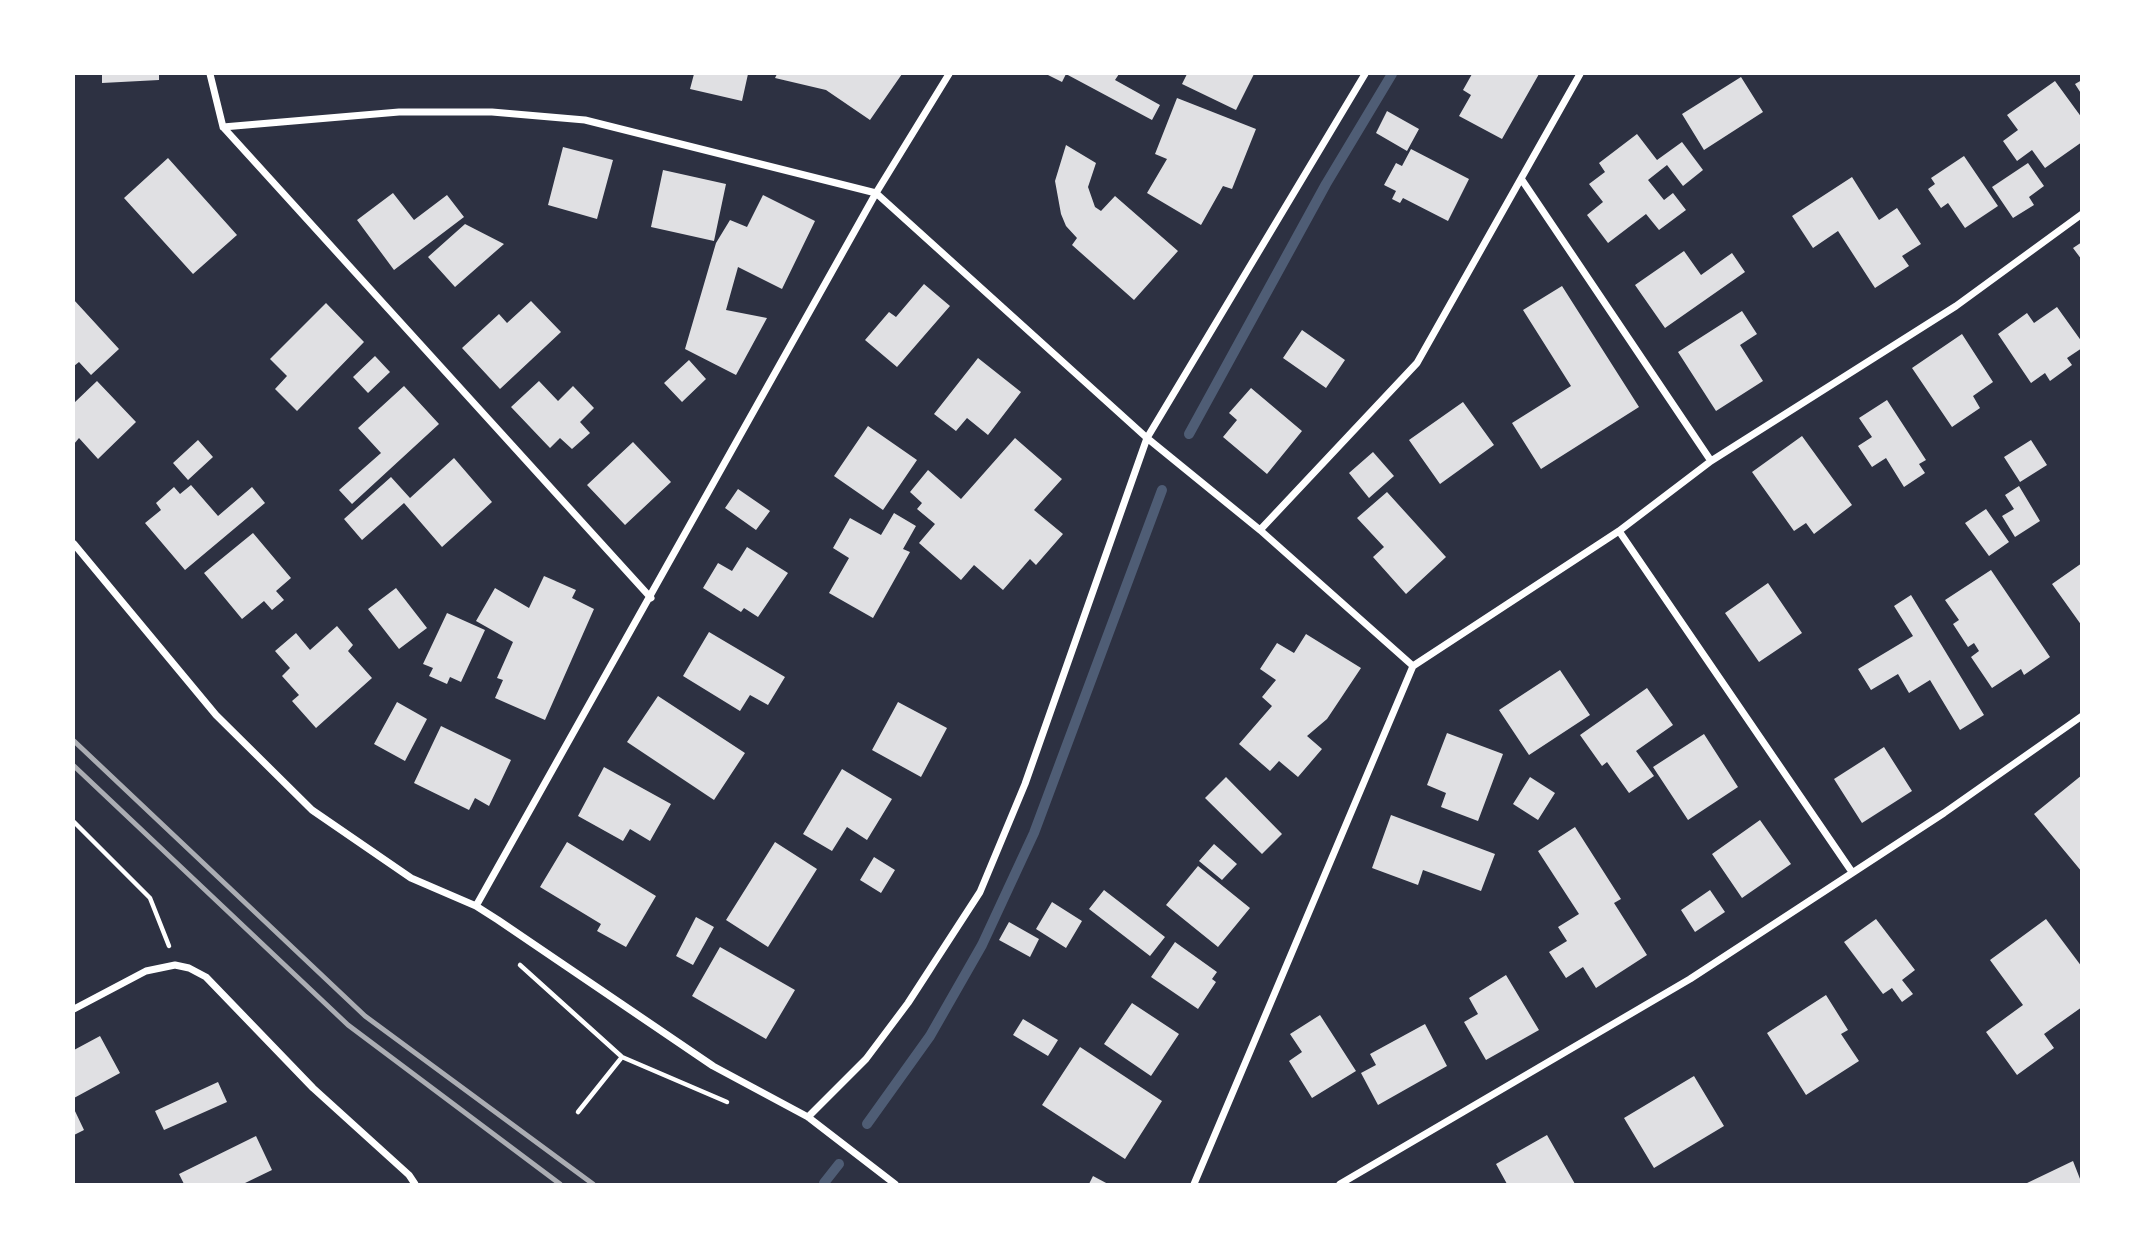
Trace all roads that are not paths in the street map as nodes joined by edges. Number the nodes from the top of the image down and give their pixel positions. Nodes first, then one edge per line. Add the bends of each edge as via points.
1 (210, 74) edge
2 (949, 74) edge
3 (1365, 74) edge
4 (1580, 74) edge
5 (223, 127) junction
6 (1522, 180) junction
7 (876, 193) junction
8 (2081, 214) edge
9 (1147, 438) junction
10 (1711, 461) junction
11 (1260, 530) junction
12 (1619, 531) junction
13 (74, 544) edge
14 (651, 598) junction
15 (1413, 666) junction
16 (2081, 716) edge
17 (1852, 872) junction
18 (476, 906) junction
19 (74, 1009) edge
20 (808, 1117) junction
21 (415, 1185) edge
22 (895, 1185) edge
23 (1195, 1185) edge
24 (1340, 1185) edge

1 - 5 street
2 - 7 street
3 - 9 street
4 - 6 street
5 - 7 street via 398,112 492,112 585,120
5 - 14 street
6 - 10 street
6 - 11 street via 1417,363
7 - 9 street
7 - 14 street
8 - 10 street via 1956,306
9 - 11 street
9 - 20 street via 1025,784 980,892 866,1059
10 - 12 street
11 - 15 street
12 - 15 street
12 - 17 street
13 - 18 street via 216,715 312,810 411,878
14 - 18 street
15 - 23 street
16 - 17 street
17 - 24 street via 1690,979
18 - 20 street via 713,1066
19 - 21 street via 146,971 175,965 206,977
20 - 22 street

